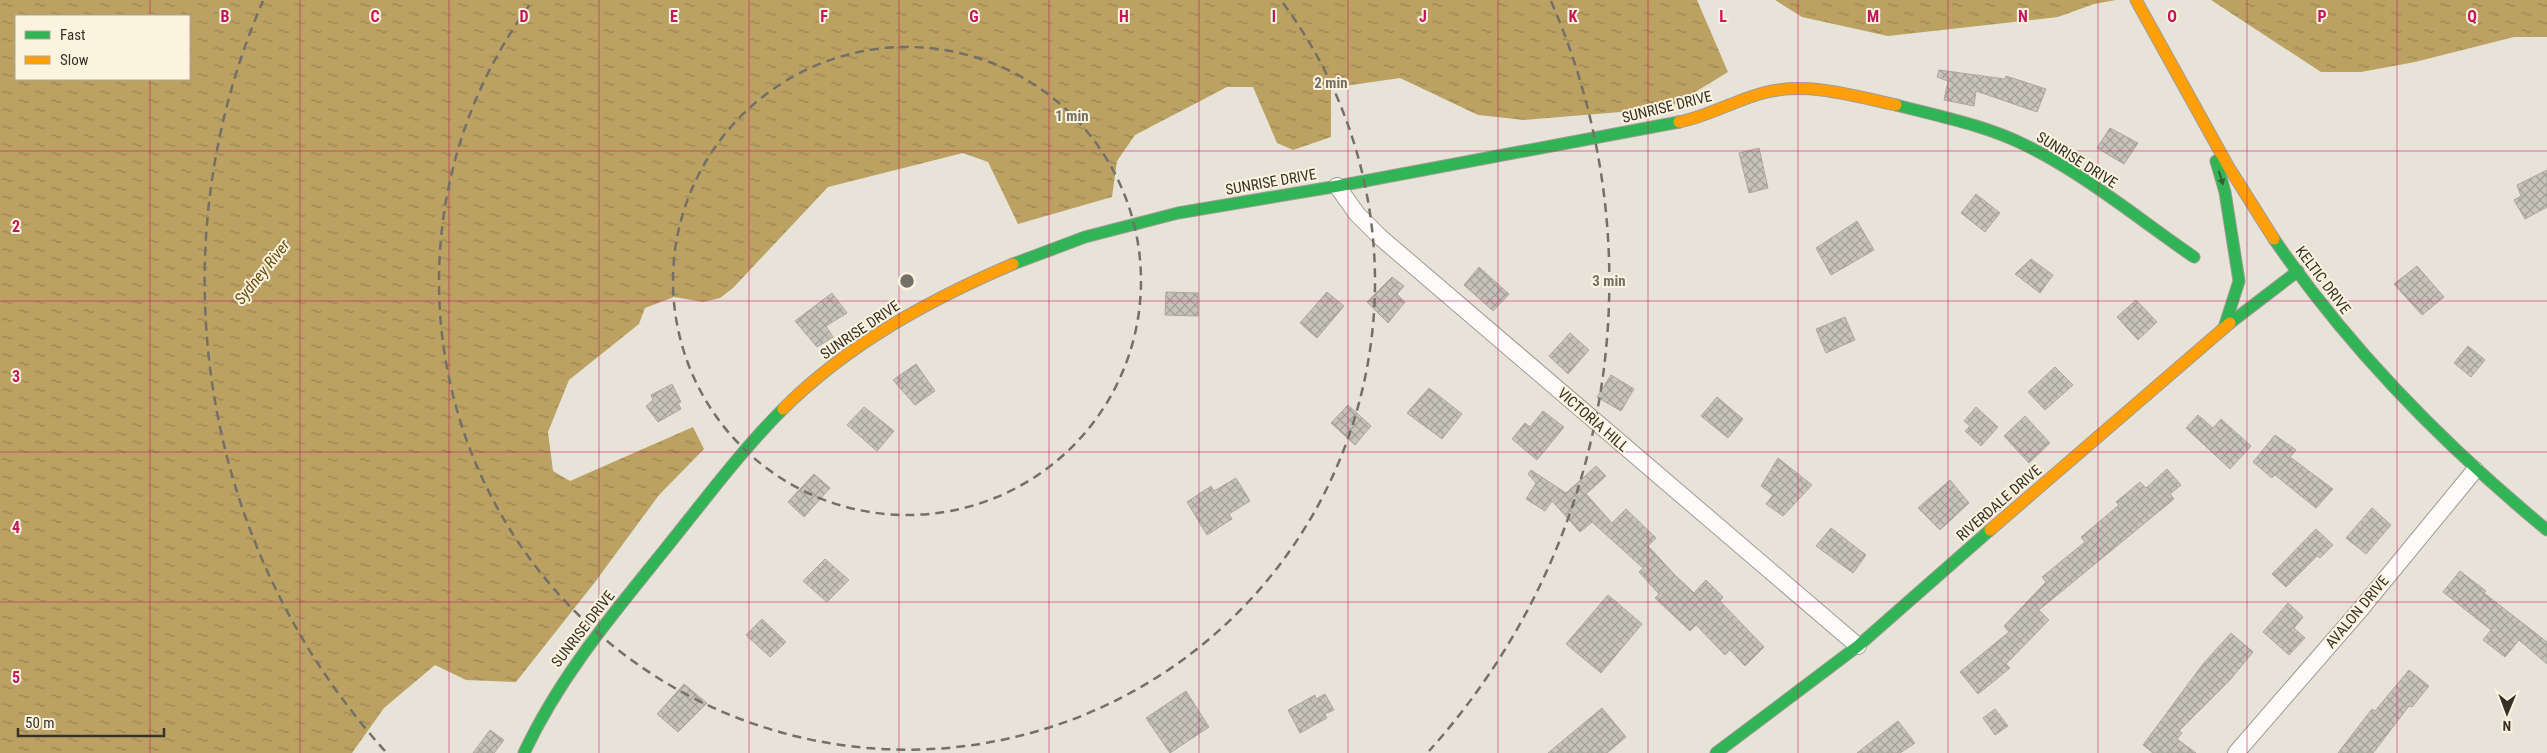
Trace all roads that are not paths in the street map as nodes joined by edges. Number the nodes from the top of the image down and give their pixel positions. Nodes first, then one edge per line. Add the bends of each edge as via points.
1 (2136, 0) edge
2 (2207, 131) junction
3 (1338, 186) junction
4 (2194, 257) dead end
5 (2298, 271) junction
6 (2224, 328) junction
7 (2475, 470) junction
8 (2547, 530) edge
9 (1858, 646) junction
10 (524, 753) edge
11 (1716, 753) edge
12 (2236, 753) edge

1 - 2 street, KELTIC DRIVE
2 - 5 street, KELTIC DRIVE via 2261,220
2 -> 6 street via 2225,192 2239,281
3 - 4 street, SUNRISE DRIVE via 1686,121 1774,89 1815,88 1974,126 2015,141 2085,181
3 - 9 street, VICTORIA HILL via 1357,214 1380,237
3 - 10 street, SUNRISE DRIVE via 1170,215 1087,236 943,295 839,360 777,414 718,482 559,684
5 - 6 street, RIVERDALE DRIVE
5 - 7 street, KELTIC DRIVE via 2343,331 2388,382
6 - 9 street, RIVERDALE DRIVE
7 - 8 street, KELTIC DRIVE
7 - 12 street, AVALON DRIVE
9 - 11 street, RIVERDALE DRIVE

